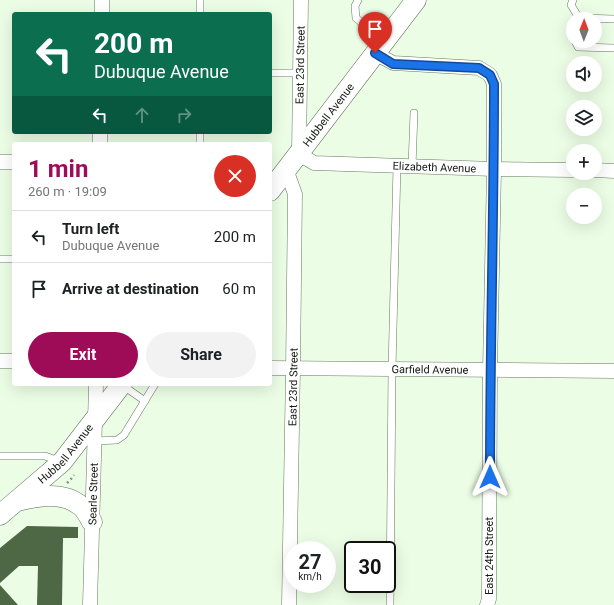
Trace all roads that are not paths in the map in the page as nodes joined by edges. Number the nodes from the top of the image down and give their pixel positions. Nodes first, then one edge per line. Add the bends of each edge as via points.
1 (102, 0) edge
2 (200, 0) edge
3 (301, 0) edge
4 (358, 0) edge
5 (416, 0) edge
6 (573, 0) edge
7 (102, 12) edge
8 (200, 12) edge
9 (575, 12) edge
10 (602, 19) edge
11 (614, 19) edge
12 (380, 47) junction
13 (602, 48) edge
14 (614, 48) edge
15 (272, 73) edge
16 (300, 74) junction
17 (414, 112) dead end
18 (299, 154) junction
19 (0, 162) edge
20 (12, 162) edge
21 (397, 166) junction
22 (412, 166) junction
23 (494, 169) junction
24 (286, 170) junction
25 (566, 170) edge
26 (602, 170) edge
27 (614, 171) edge
28 (272, 188) edge
29 (0, 259) edge
30 (12, 259) edge
31 (0, 361) edge
32 (12, 361) edge
33 (272, 368) edge
34 (293, 368) junction
35 (392, 369) junction
36 (490, 370) junction
37 (614, 371) edge
38 (96, 386) edge
39 (120, 386) edge
40 (125, 386) edge
41 (154, 386) edge
42 (145, 401) junction
43 (95, 419) junction
44 (95, 441) junction
45 (0, 456) edge
46 (69, 467) junction
47 (17, 500) junction
48 (0, 515) edge
49 (92, 522) junction
50 (90, 605) edge
51 (289, 605) edge
52 (390, 605) edge
53 (487, 605) edge

1 - 7 street
2 - 8 lane
3 - 16 street, East 23rd Street
4 - 12 lane via 355,6 356,18
5 - 12 main road, Hubbell Avenue
6 - 9 lane via 571,5
10 - 11 lane
12 - 18 main road, Hubbell Avenue
12 - 23 street, East 24th Street via 393,64 479,68 490,75 494,84
13 - 14 lane
15 - 16 lane
16 - 18 street, East 23rd Street
17 - 22 lane
18 - 21 street, Elizabeth Avenue via 314,163
18 - 24 main road, Hubbell Avenue
19 - 20 street
21 - 22 street, Elizabeth Avenue
21 - 35 lane
22 - 23 street, Elizabeth Avenue
23 - 25 street, Elizabeth Avenue
23 - 36 street, East 24th Street
24 - 28 main road, Hubbell Avenue
24 - 34 street, East 23rd Street via 295,194
26 - 27 street
29 - 30 lane
31 - 32 street
33 - 34 street, Garfield Avenue
34 - 35 street, Garfield Avenue
34 - 51 street, East 23rd Street
35 - 36 street, Garfield Avenue
35 - 52 lane
36 - 37 street, Garfield Avenue
36 - 53 street, East 24th Street
38 - 43 street, Searle Street
39 - 43 main road, Hubbell Avenue
40 - 42 lane
41 - 42 lane
42 - 44 lane via 124,435 117,440
43 - 44 street, Searle Street
43 - 46 main road, Hubbell Avenue
44 - 49 street, Searle Street
45 - 46 lane via 45,456
46 - 47 main road, Hubbell Avenue
47 - 48 main road, Hubbell Avenue
47 - 49 main road via 63,497 83,507
49 - 50 street, Searle Street

